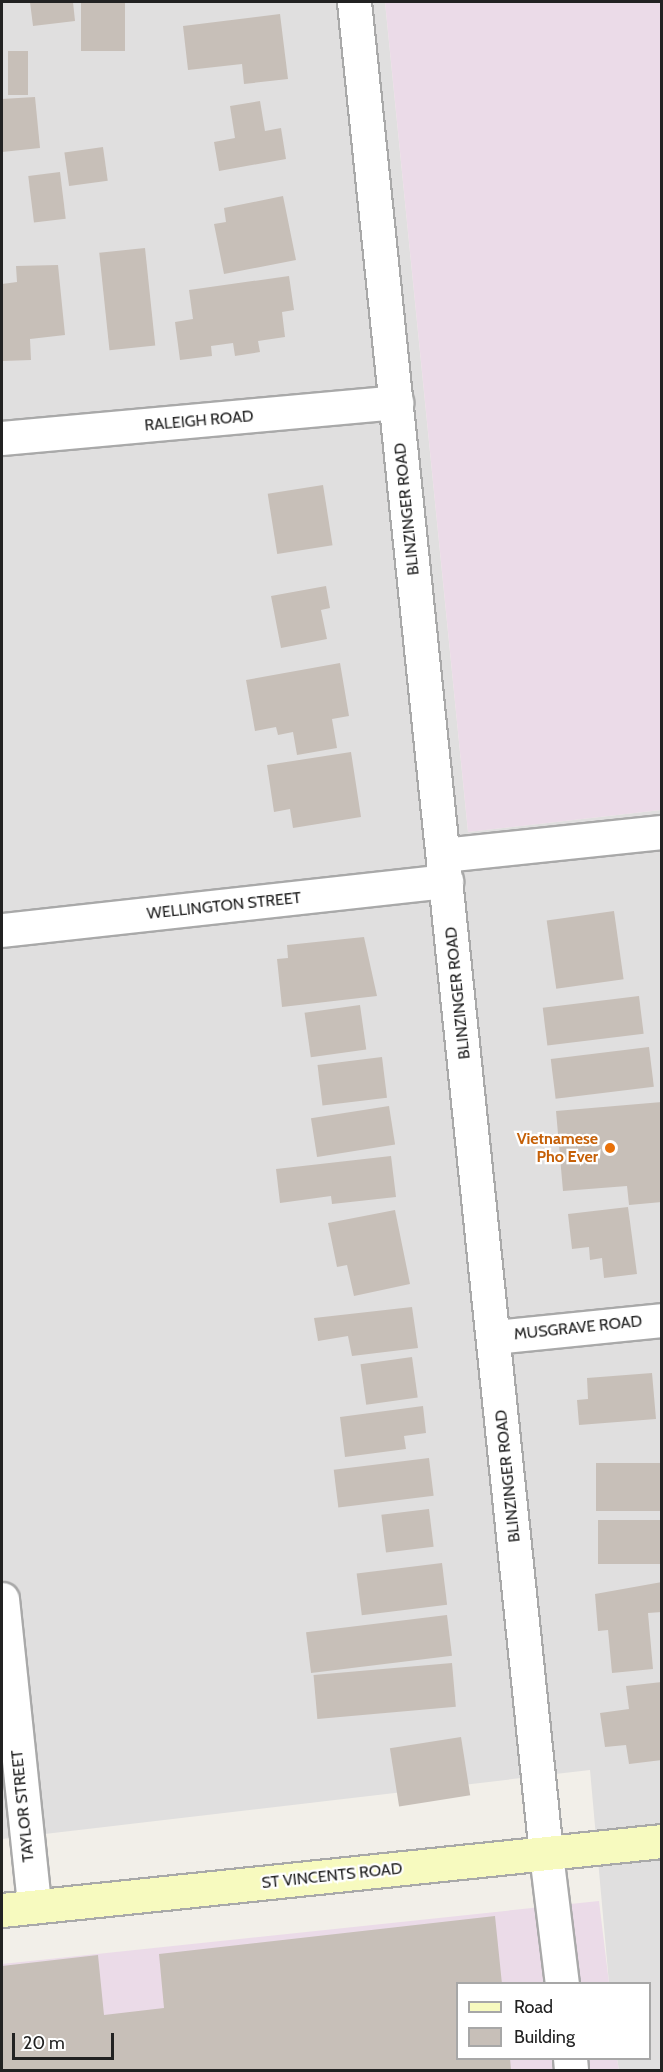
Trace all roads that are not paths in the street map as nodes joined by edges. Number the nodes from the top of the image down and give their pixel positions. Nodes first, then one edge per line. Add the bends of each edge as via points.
1 (354, 2) edge
2 (396, 402) junction
3 (2, 438) edge
4 (662, 832) edge
5 (444, 868) junction
6 (2, 930) edge
7 (662, 1320) edge
8 (495, 1337) junction
9 (2, 1599) edge
10 (662, 1841) edge
11 (546, 1854) junction
12 (34, 1906) junction
13 (2, 1910) edge
14 (562, 1982) edge

1 - 2 street, BLINZINGER ROAD
2 - 3 street, RALEIGH ROAD
2 - 5 street, BLINZINGER ROAD
4 - 5 street, WELLINGTON STREET
5 - 6 street, WELLINGTON STREET
5 - 8 street, BLINZINGER ROAD
7 - 8 street, MUSGRAVE ROAD
8 - 11 street, BLINZINGER ROAD
9 - 12 street, TAYLOR STREET
10 - 11 main road, ST VINCENTS ROAD
11 - 12 main road, ST VINCENTS ROAD
11 - 14 street, BLINZINGER ROAD
12 - 13 main road, ST VINCENTS ROAD

